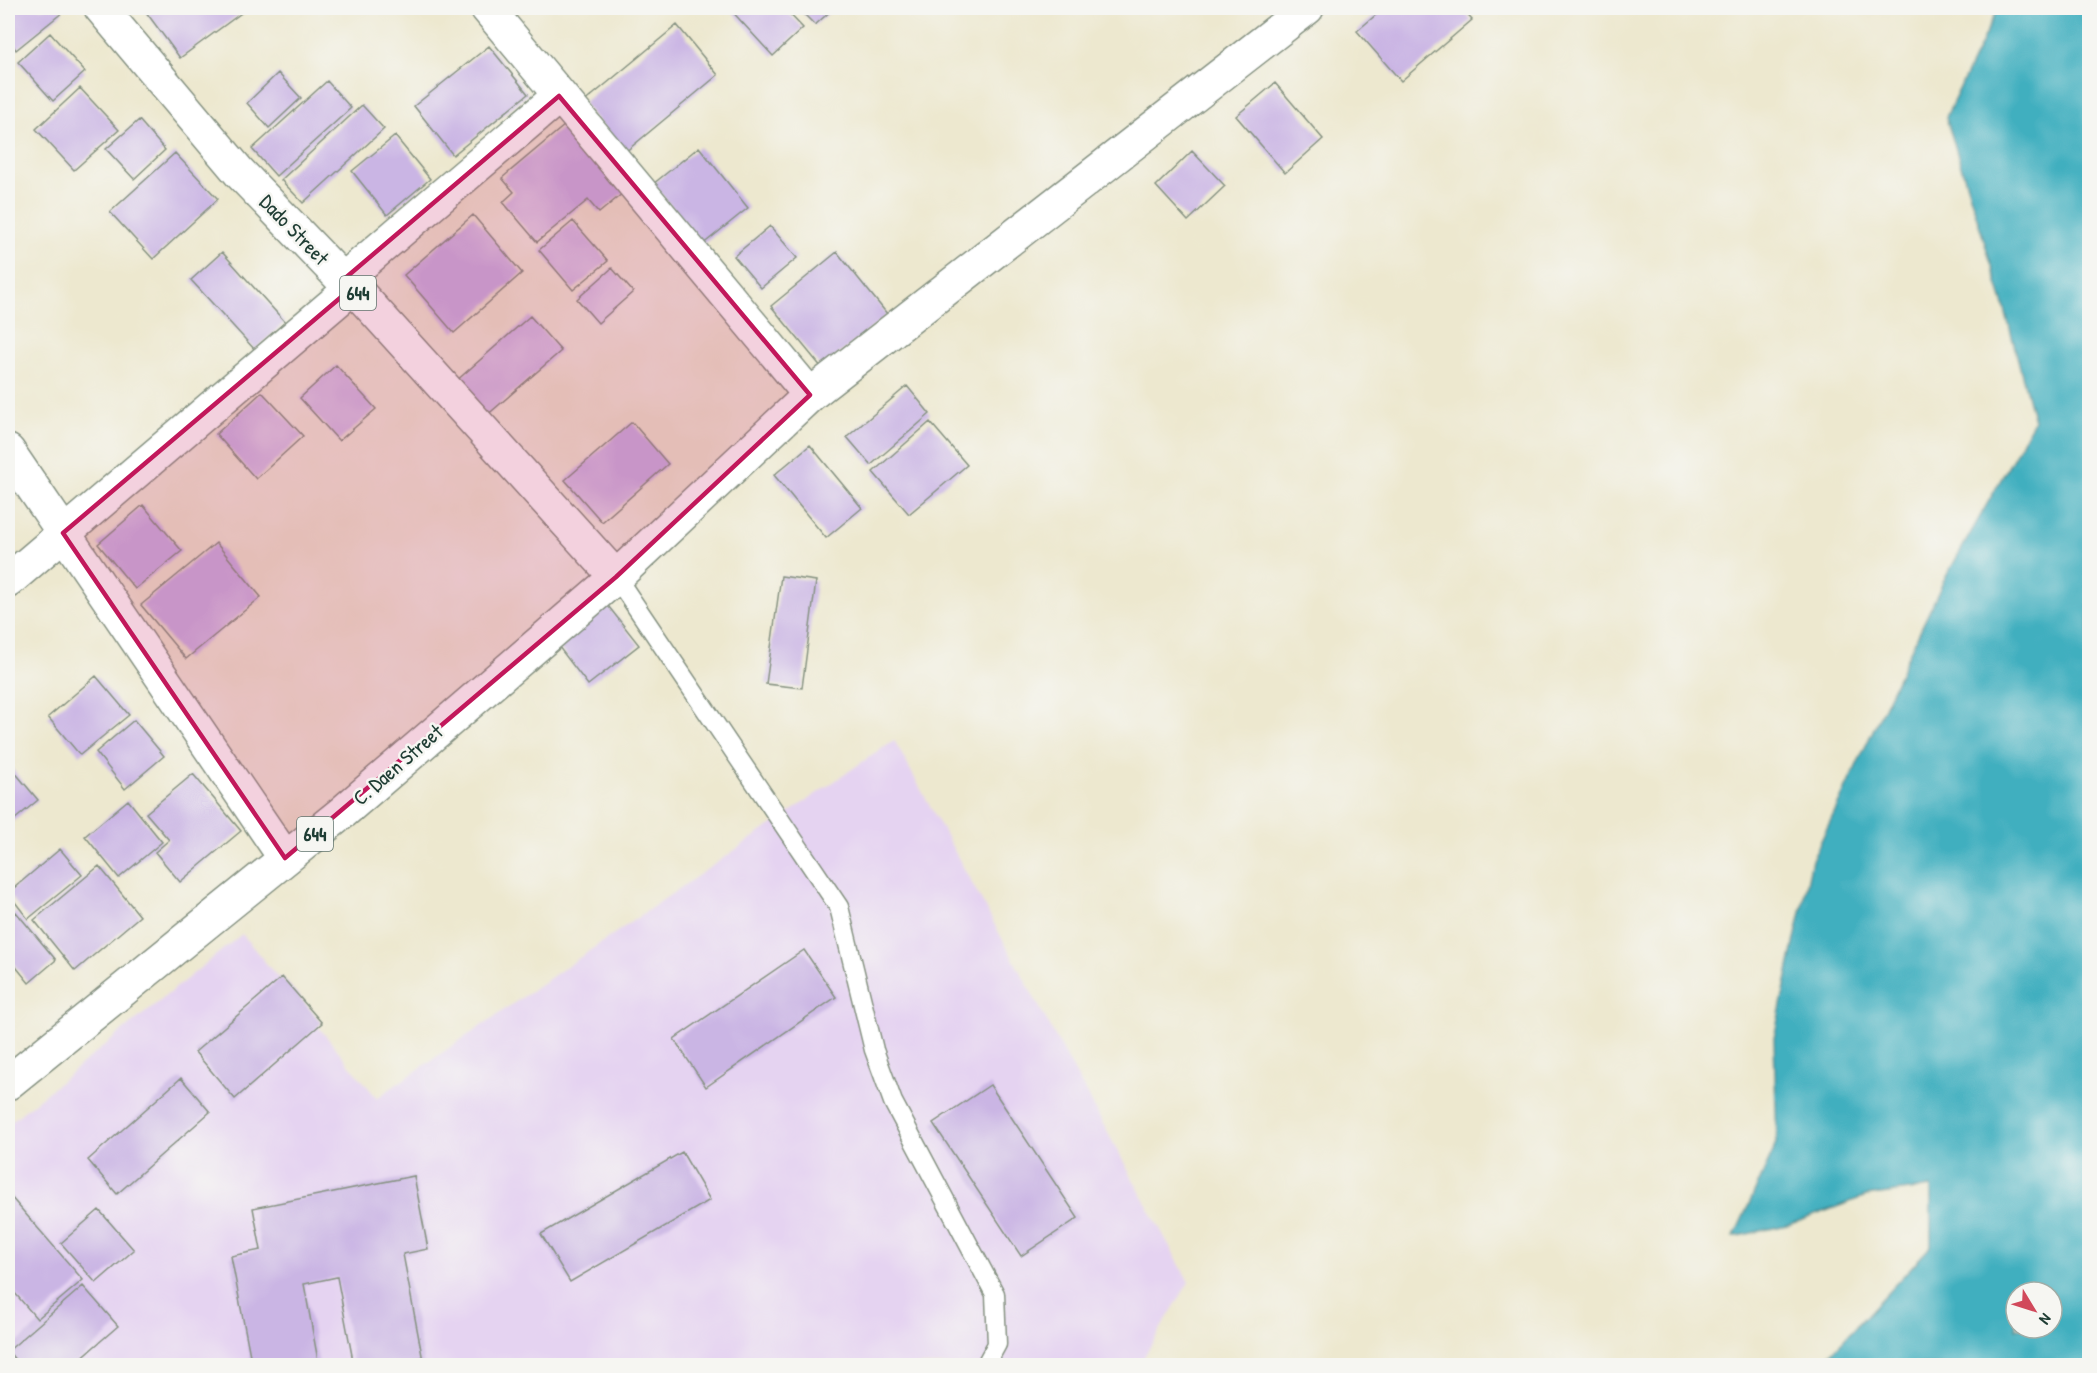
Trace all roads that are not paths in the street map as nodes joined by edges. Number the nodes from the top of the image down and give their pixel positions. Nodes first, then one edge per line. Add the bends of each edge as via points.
1 (101, 8) edge
2 (487, 8) edge
3 (1306, 8) edge
4 (559, 96) junction
5 (348, 284) junction
6 (810, 395) junction
7 (8, 451) edge
8 (63, 533) junction
9 (616, 577) junction
10 (8, 581) edge
11 (285, 858) junction
12 (8, 1083) edge
13 (985, 1365) edge

1 - 5 street, Dado Street / 644 via 239,172
2 - 4 street
3 - 6 street, C. Daen Street
4 - 5 street
4 - 6 street
5 - 8 street
5 - 9 street, Dado Street / 644
6 - 9 street, C. Daen Street
7 - 8 street
8 - 10 street
8 - 11 street
9 - 11 street, C. Daen Street / 644
9 - 13 lane via 839,907 874,1050 893,1102 995,1294 998,1344
11 - 12 street, C. Daen Street / 644

